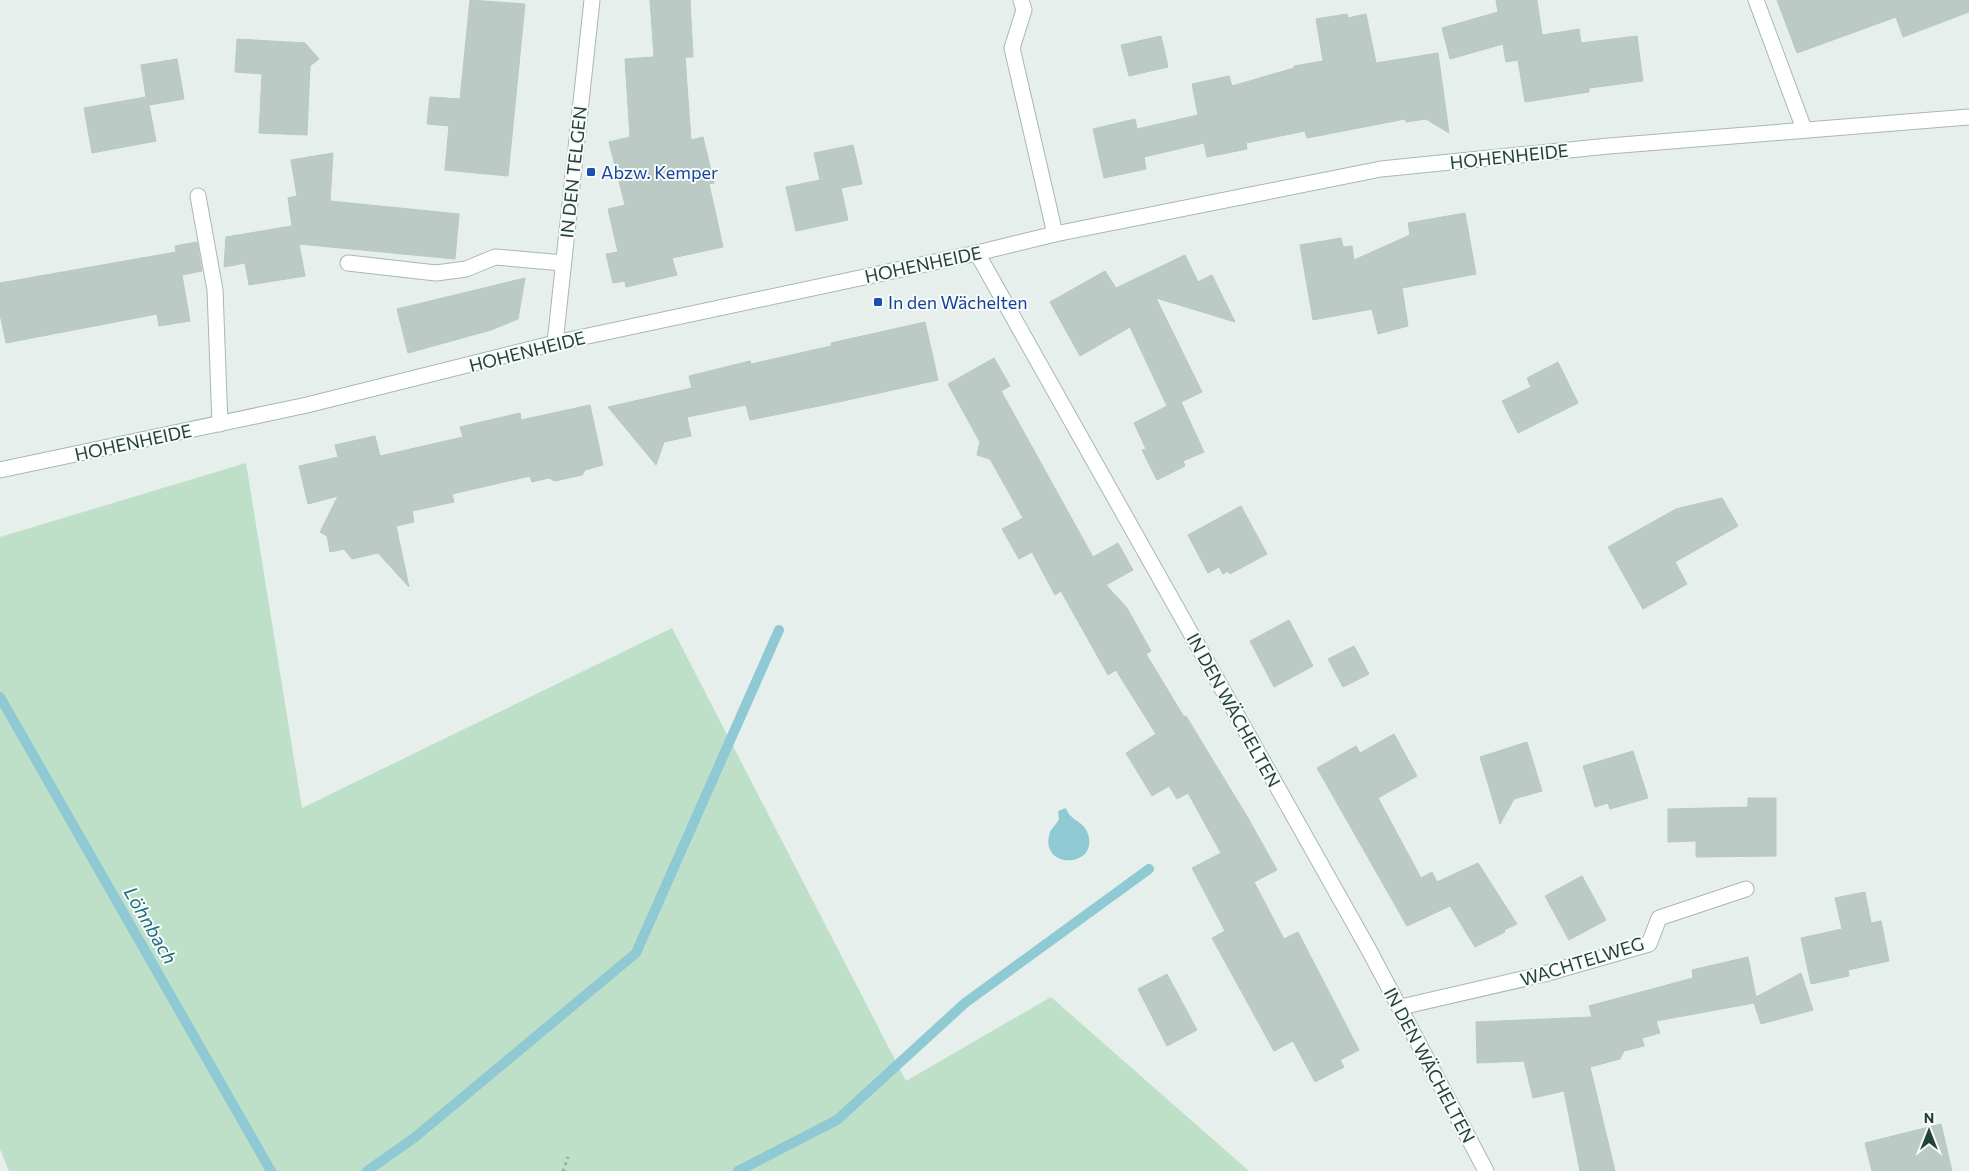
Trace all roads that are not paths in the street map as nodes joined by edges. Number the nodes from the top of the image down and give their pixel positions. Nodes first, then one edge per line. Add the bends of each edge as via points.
1 (592, 0) edge
2 (1021, 0) edge
3 (1756, 0) edge
4 (1969, 117) edge
5 (1804, 129) junction
6 (198, 196) dead end
7 (1055, 234) junction
8 (977, 253) junction
9 (348, 263) dead end
10 (563, 263) junction
11 (555, 343) junction
12 (220, 424) junction
13 (0, 470) edge
14 (1746, 890) dead end
15 (1401, 1007) junction
16 (1486, 1171) edge

1 - 10 street, IN DEN TELGEN
2 - 7 street via 1024,10 1012,48
3 - 5 street
4 - 5 street, HOHENHEIDE
5 - 7 street, HOHENHEIDE via 1381,168
6 - 12 street via 215,290
7 - 8 street, HOHENHEIDE
8 - 11 street, HOHENHEIDE
8 - 15 street, IN DEN WÄCHELTEN
9 - 10 street via 436,273 466,269 496,257
10 - 11 street, IN DEN TELGEN
11 - 12 street, HOHENHEIDE
12 - 13 street, HOHENHEIDE
14 - 15 street, WACHTELWEG via 1659,918 1649,944 1544,974
15 - 16 street, IN DEN WÄCHELTEN

